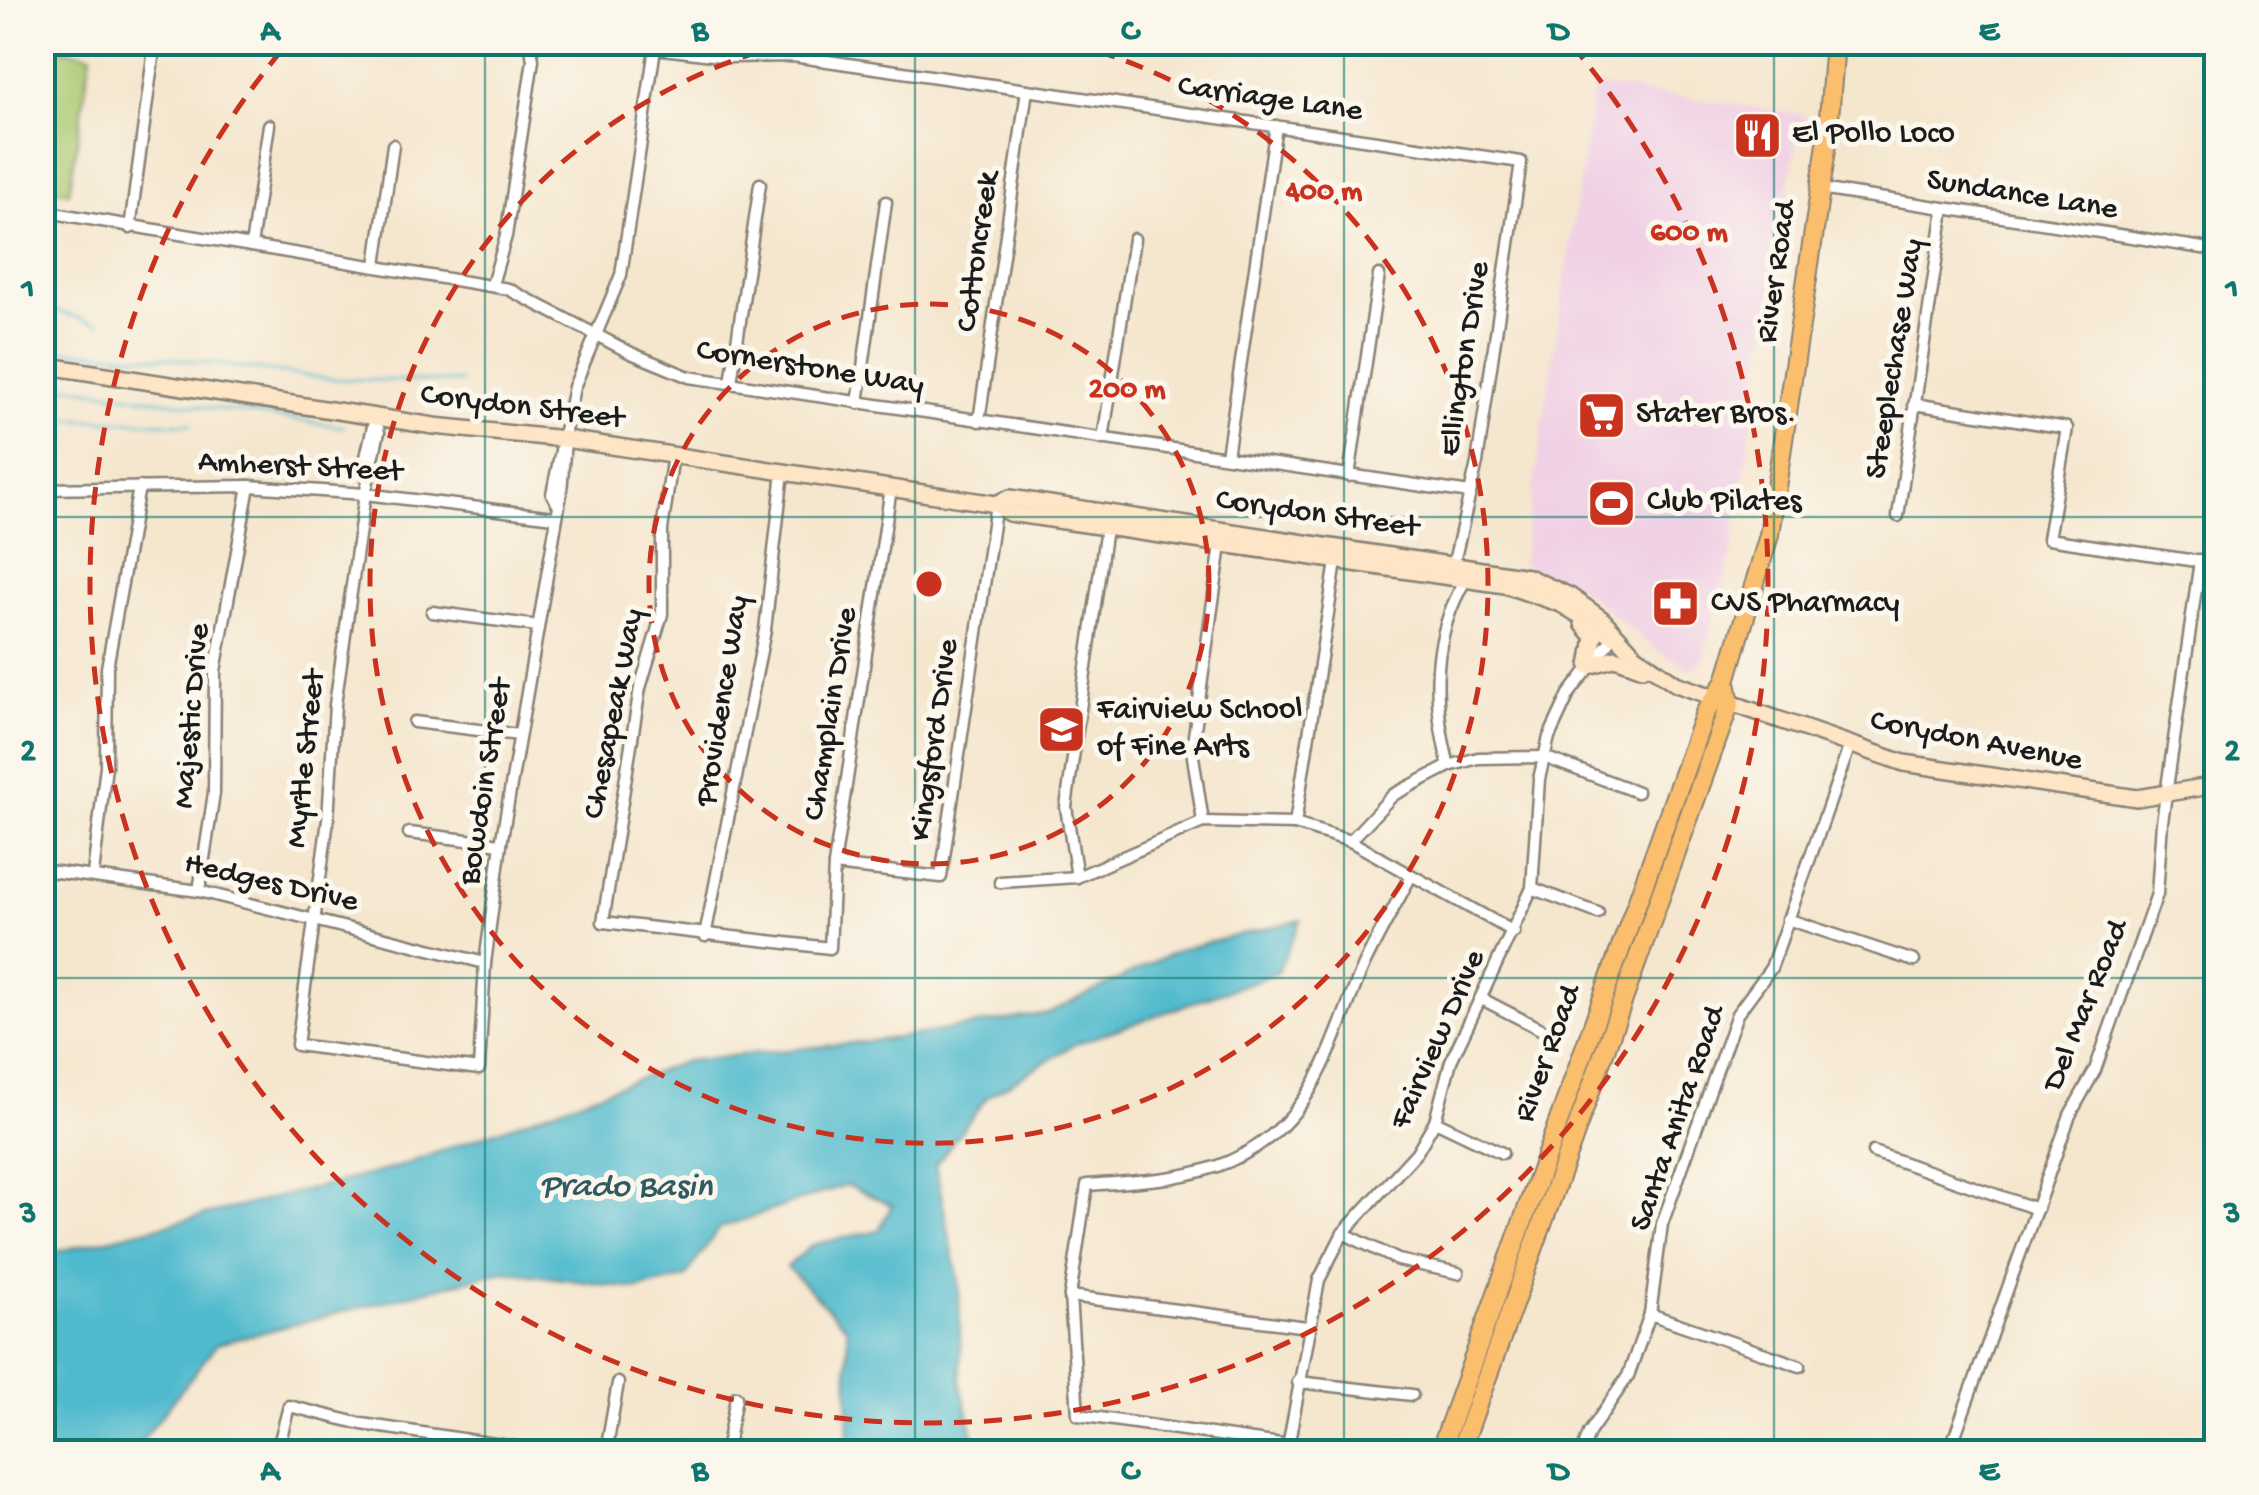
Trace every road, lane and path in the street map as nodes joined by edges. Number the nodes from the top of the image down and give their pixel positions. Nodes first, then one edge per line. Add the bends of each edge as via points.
1 (155, 42) edge
2 (530, 42) edge
3 (1836, 42) edge
4 (655, 48) joint
5 (1027, 90) junction
6 (269, 125) dead end
7 (1276, 126) junction
8 (393, 145) dead end
9 (1521, 162) joint
10 (760, 184) dead end
11 (1820, 189) junction
12 (886, 202) dead end
13 (1944, 209) junction
14 (42, 211) edge
15 (130, 228) junction
16 (1134, 239) dead end
17 (251, 246) junction
18 (2216, 250) edge
19 (376, 265) junction
20 (1379, 275) dead end
21 (492, 285) junction
22 (596, 334) junction
23 (42, 366) edge
24 (732, 383) junction
25 (858, 402) junction
26 (1914, 404) junction
27 (376, 417) junction
28 (980, 421) junction
29 (565, 439) junction
30 (1103, 439) junction
31 (673, 456) junction
32 (1227, 456) junction
33 (783, 472) junction
34 (1349, 476) junction
35 (249, 486) junction
36 (139, 487) junction
37 (891, 488) junction
38 (42, 489) edge
39 (366, 494) junction
40 (1470, 494) junction
41 (996, 504) junction
42 (1898, 516) dead end
43 (554, 517) junction
44 (1106, 528) junction
45 (1221, 545) junction
46 (2200, 561) junction
47 (1336, 562) junction
48 (1454, 562) junction
49 (2216, 564) edge
50 (1396, 569) junction
51 (1430, 575) junction
52 (1468, 580) junction
53 (1561, 604) junction
54 (432, 612) dead end
55 (1446, 612) junction
56 (538, 626) junction
57 (1614, 636) junction
58 (1589, 666) junction
59 (1656, 673) junction
60 (1720, 700) junction
61 (414, 722) dead end
62 (519, 735) junction
63 (1850, 745) junction
64 (1544, 758) junction
65 (1449, 766) junction
66 (2216, 785) edge
67 (1637, 792) dead end
68 (2167, 795) junction
69 (1203, 822) junction
70 (1295, 824) junction
71 (409, 833) dead end
72 (1350, 842) junction
73 (501, 844) junction
74 (834, 865) junction
75 (42, 870) edge
76 (93, 874) junction
77 (1077, 876) junction
78 (1411, 876) junction
79 (1000, 882) dead end
80 (1532, 888) junction
81 (200, 891) junction
82 (1598, 913) dead end
83 (314, 919) junction
84 (1787, 920) junction
85 (1514, 932) junction
86 (704, 936) junction
87 (1914, 961) dead end
88 (485, 963) junction
89 (1482, 1000) junction
90 (1550, 1034) dead end
91 (478, 1069) joint
92 (1435, 1121) junction
93 (1502, 1152) dead end
94 (1874, 1152) dead end
95 (2037, 1209) junction
96 (1343, 1233) junction
97 (1458, 1273) dead end
98 (1070, 1296) junction
99 (1650, 1314) junction
100 (1307, 1327) junction
101 (1800, 1366) dead end
102 (1298, 1382) junction
103 (618, 1384) dead end
104 (1412, 1395) dead end
105 (736, 1396) dead end
106 (1288, 1449) edge
107 (277, 1452) edge
108 (550, 1452) edge
109 (606, 1452) edge
110 (726, 1452) edge
111 (1440, 1452) edge
112 (1460, 1452) edge
113 (1582, 1452) edge
114 (1949, 1452) edge

1 - 15 street
2 - 21 street via 533,60 506,236
3 - 11 main road, River Road
4 - 5 street, Carriage Lane via 793,56
4 - 22 street, Bowdoin Street via 621,275
5 - 7 street, Carriage Lane
5 - 28 street, Cottoncreek
6 - 17 street
7 - 9 street, Carriage Lane
7 - 32 street
8 - 19 street
9 - 40 street, Ellington Drive
10 - 24 street
11 - 13 street, Sundance Lane
11 - 60 main road, River Road via 1769,536
12 - 25 street
13 - 18 street, Sundance Lane
13 - 26 street, Steeplechase Way
14 - 15 street, Cornerstone Way
15 - 17 street, Cornerstone Way
16 - 30 street
17 - 19 street, Cornerstone Way
19 - 21 street, Cornerstone Way
20 - 34 street
21 - 22 street, Cornerstone Way
22 - 24 street, Cornerstone Way via 689,377
22 - 29 street, Bowdoin Street via 574,388
23 - 27 main road, Corydon Street
24 - 25 street, Cornerstone Way
25 - 28 street, Cornerstone Way
26 - 42 street, Steeplechase Way
26 - 46 street via 2068,428 2048,539
27 - 29 main road, Corydon Street
27 - 39 street, Myrtle Street via 368,430
28 - 30 street, Cornerstone Way
29 - 31 main road, Corydon Street
29 - 43 street, Bowdoin Street via 552,494
30 - 32 street, Cornerstone Way
31 - 33 main road, Corydon Street
31 - 86 street, Chesapeak Way via 662,530 662,614 640,688 604,922
32 - 34 street, Cornerstone Way
33 - 37 main road, Corydon Street
33 - 86 street, Providence Way via 765,630
34 - 40 street, Cornerstone Way
35 - 36 street, Amherst Street
35 - 39 street, Amherst Street
35 - 81 street, Majestic Drive via 215,672 214,793
36 - 38 street, Amherst Street
36 - 76 street via 107,668 106,766
37 - 41 main road, Corydon Street
37 - 74 street, Champlain Drive
39 - 43 street, Amherst Street
39 - 83 street, Myrtle Street
40 - 48 street, Ellington Drive
41 - 44 main road, Corydon Street via 1009,513
41 - 48 main road, Corydon Street via 1010,498
41 - 74 street, Kingsford Drive via 942,877
43 - 56 street, Bowdoin Street
44 - 45 main road, Corydon Street
44 - 77 street via 1066,807
45 - 47 main road, Corydon Street
45 - 69 street via 1192,750
46 - 49 street
46 - 68 street, Del Mar Road
47 - 50 main road, Corydon Street
47 - 70 street
48 - 50 street, Corydon Street via 1440,569
48 - 52 street, Corydon Street
48 - 57 main road, Corydon Street via 1545,584 1602,619
50 - 51 main road, Corydon Street
51 - 52 main road, Corydon Street
51 - 55 street via 1443,588
52 - 53 main road, Corydon Street
52 - 55 street
53 - 57 main road, Corydon Street
53 - 58 main road via 1594,637
54 - 56 street
55 - 65 street via 1437,678
56 - 62 street, Bowdoin Street
57 - 58 street, Fairview Drive
57 - 59 main road, Corydon Street
58 - 59 main road via 1616,658
58 - 64 street, Fairview Drive via 1557,718
59 - 60 main road, Corydon Street
60 - 63 main road, Corydon Avenue
60 - 111 main road, River Road
60 - 112 main road, River Road
61 - 62 street
62 - 73 street, Bowdoin Street
63 - 68 main road, Corydon Avenue via 1944,771 2111,796
63 - 84 street, Santa Anita Road
64 - 65 street via 1504,755
64 - 67 street
64 - 80 street, Fairview Drive
65 - 72 street via 1393,795
66 - 68 main road, Corydon Avenue
68 - 95 street, Del Mar Road via 2157,894 2096,1070 2070,1115
69 - 70 street
69 - 77 street
70 - 72 street
71 - 73 street
72 - 78 street
73 - 88 street, Bowdoin Street
74 - 86 street, Champlain Drive via 830,948
75 - 76 street, Hedges Drive
76 - 81 street, Hedges Drive
77 - 79 street
78 - 85 street
78 - 98 street via 1365,964 1328,1065 1286,1124 1231,1161 1166,1179 1086,1185
80 - 82 street
80 - 85 street, Fairview Drive
81 - 83 street, Hedges Drive
83 - 88 street, Hedges Drive
83 - 91 street, Myrtle Street via 296,1045
84 - 87 street
84 - 99 street, Santa Anita Road via 1771,968 1737,1014 1662,1224
85 - 89 street, Fairview Drive
88 - 91 street, Bowdoin Street
89 - 90 street
89 - 92 street, Fairview Drive via 1451,1062
92 - 93 street
92 - 96 street, Fairview Drive via 1417,1152
94 - 95 street
95 - 114 street, Del Mar Road
96 - 97 street via 1398,1260
96 - 100 street, Fairview Drive via 1319,1280
98 - 100 street
98 - 106 street via 1078,1415
99 - 101 street
99 - 113 street, Santa Anita Road via 1628,1376
100 - 102 street, Fairview Drive
102 - 104 street
102 - 106 street, Fairview Drive
103 - 109 street
105 - 110 street
107 - 108 street via 288,1406

